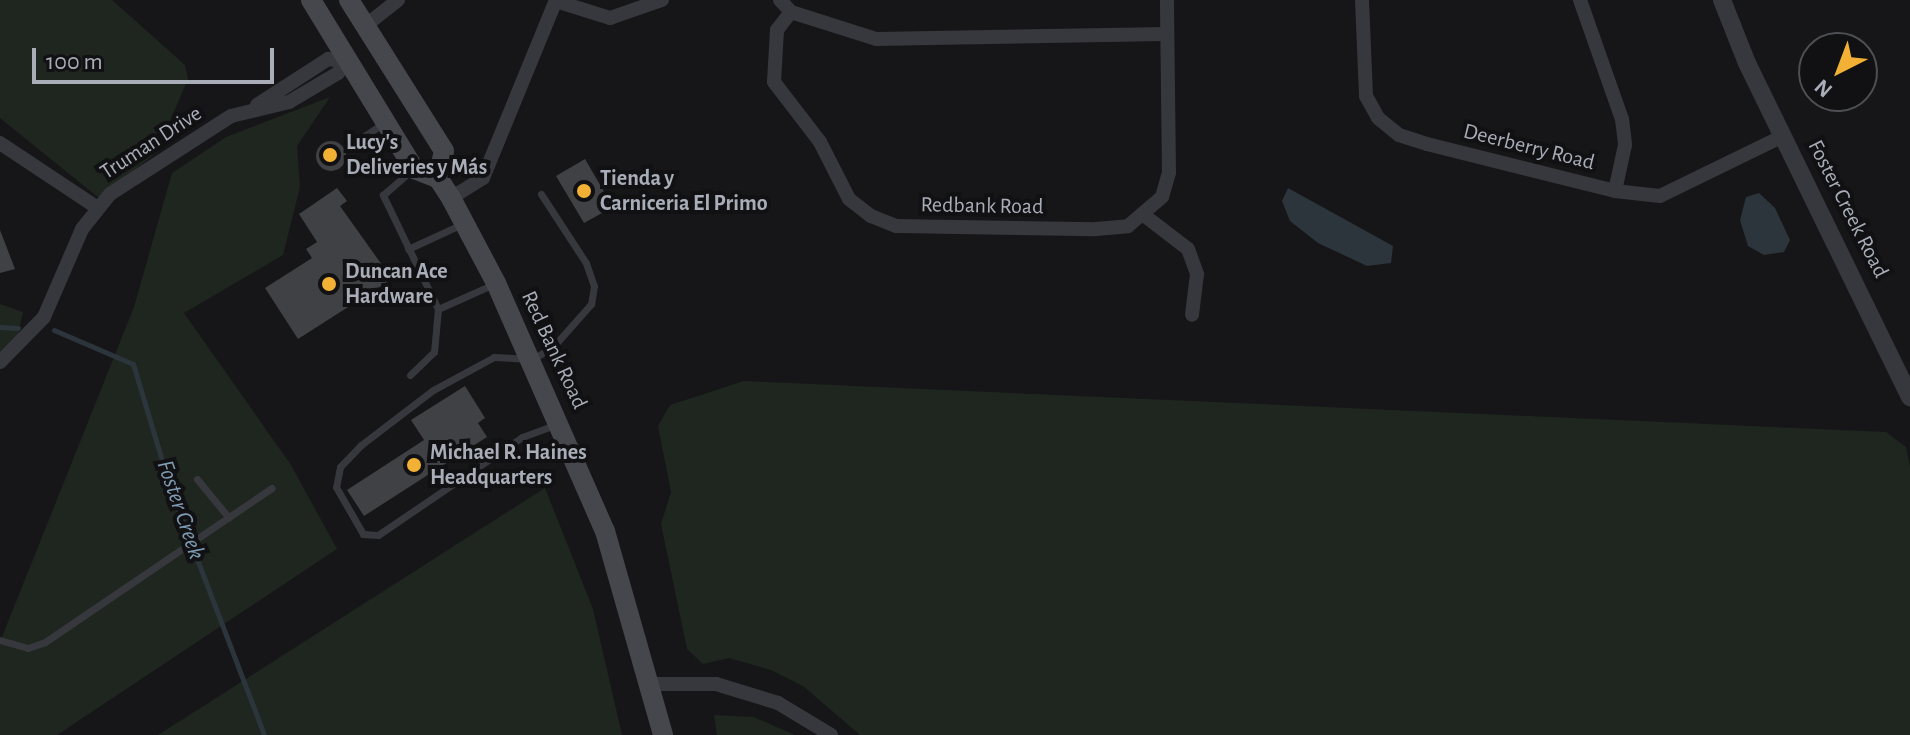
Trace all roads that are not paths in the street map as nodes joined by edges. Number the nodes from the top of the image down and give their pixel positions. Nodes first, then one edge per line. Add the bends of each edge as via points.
1 (311, 0) edge
2 (349, 0) edge
3 (398, 0) edge
4 (556, 0) edge
5 (662, 0) edge
6 (780, 0) edge
7 (1167, 0) edge
8 (1362, 0) edge
9 (1580, 0) edge
10 (1722, 0) edge
11 (791, 12) junction
12 (365, 26) junction
13 (1167, 34) junction
14 (345, 60) junction
15 (388, 63) junction
16 (385, 122) junction
17 (1783, 136) junction
18 (357, 141) dead end
19 (0, 143) edge
20 (414, 169) junction
21 (438, 178) junction
22 (1615, 191) junction
23 (541, 194) dead end
24 (451, 198) junction
25 (98, 208) junction
26 (1145, 216) junction
27 (464, 223) junction
28 (408, 249) junction
29 (496, 283) junction
30 (438, 309) junction
31 (1192, 315) dead end
32 (532, 359) junction
33 (0, 362) edge
34 (410, 375) dead end
35 (1910, 397) edge
36 (562, 422) junction
37 (197, 479) dead end
38 (272, 488) dead end
39 (229, 518) junction
40 (0, 640) edge
41 (646, 684) junction
42 (663, 735) edge
43 (831, 735) edge

1 - 14 main road
2 - 12 main road
3 - 12 street
4 - 5 street via 610,18
4 - 24 street via 483,178
6 - 11 street
7 - 13 street
8 - 22 street, Deerberry Road via 1366,96 1378,118 1399,135
9 - 22 street via 1622,119 1625,145
10 - 17 street, Foster Creek Road
11 - 13 street via 876,39
11 - 26 street, Redbank Road via 777,30 771,54 774,82 820,142 849,199 871,216 909,226 1096,229 1128,226
12 - 15 main road
13 - 26 street via 1169,172 1162,197
14 - 15 main road
14 - 16 main road
14 - 25 street, Truman Drive via 328,59 110,194
15 - 21 main road via 444,151
16 - 18 lane
16 - 20 main road
17 - 22 street, Deerberry Road via 1660,196
17 - 35 street, Foster Creek Road
19 - 25 street
20 - 21 main road
20 - 28 lane via 383,195
21 - 24 main road, Red Bank Road
23 - 32 lane via 594,286 591,304 575,324
24 - 27 main road, Red Bank Road
25 - 33 street, Truman Drive via 82,229 44,317
26 - 31 street via 1188,249 1197,274
27 - 28 lane
27 - 29 main road, Red Bank Road
28 - 30 lane
29 - 30 lane
29 - 32 main road, Red Bank Road
30 - 34 lane via 434,352
32 - 36 main road, Red Bank Road
32 - 36 lane via 494,357 433,390 361,445 340,467 336,487 363,534 378,535 522,437
36 - 41 main road, Red Bank Road via 605,531
37 - 39 lane
38 - 39 lane
39 - 40 lane via 45,642 28,648
41 - 42 main road, Red Bank Road
41 - 43 street via 716,684 778,703

